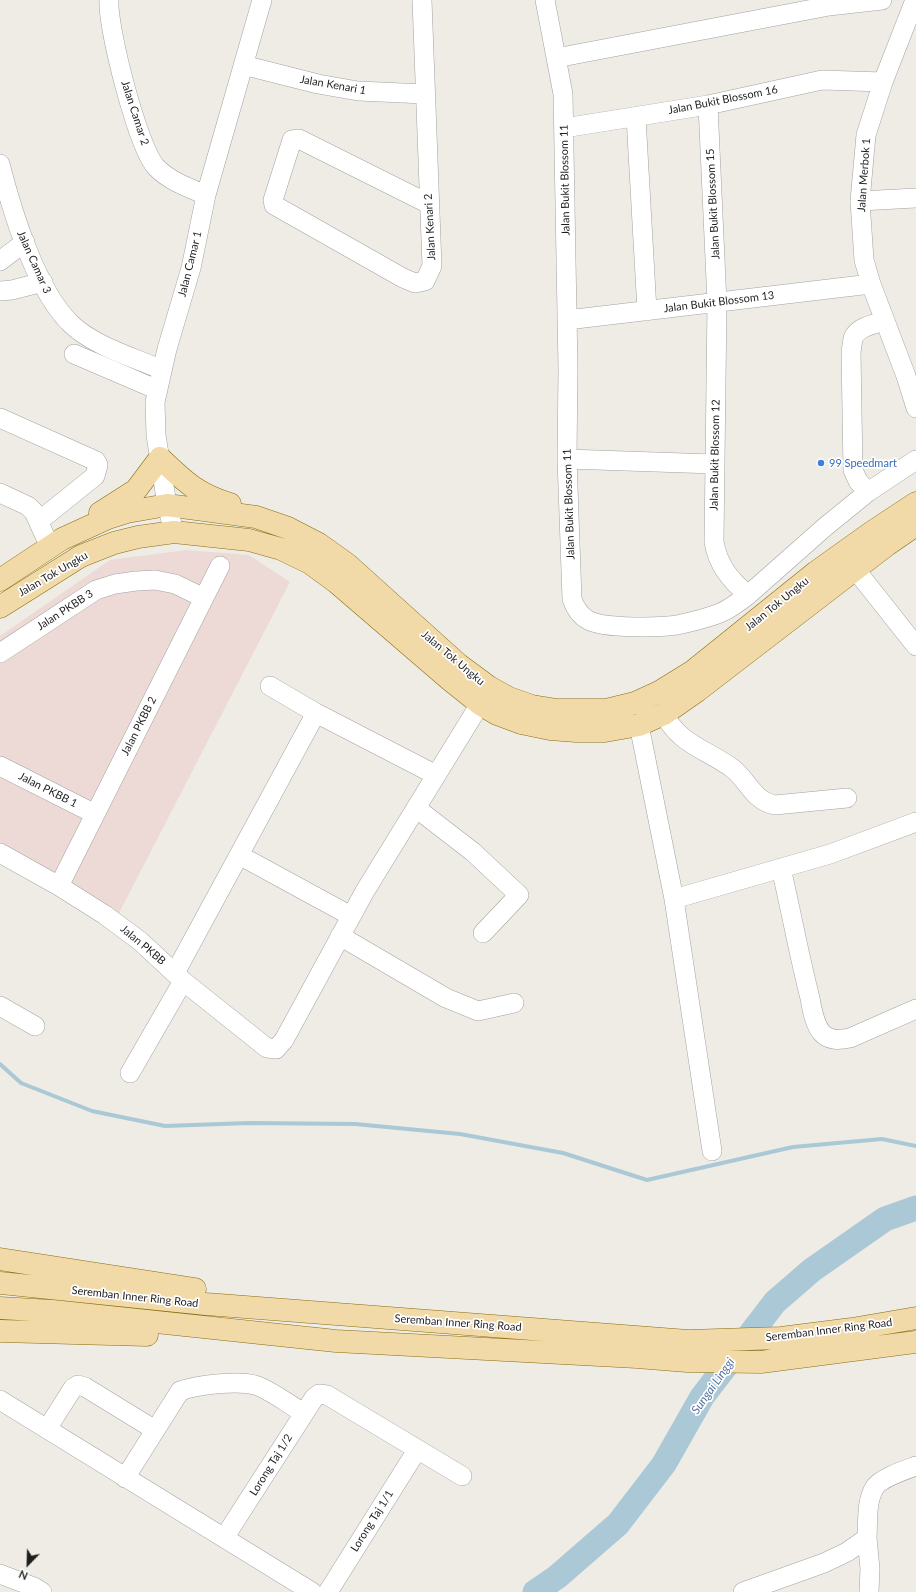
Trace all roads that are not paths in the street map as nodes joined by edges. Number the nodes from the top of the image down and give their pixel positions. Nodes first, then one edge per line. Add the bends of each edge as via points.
1 (109, 0) edge
2 (262, 0) edge
3 (422, 0) edge
4 (545, 0) edge
5 (882, 0) edge
6 (910, 1) edge
7 (556, 58) junction
8 (243, 65) junction
9 (883, 82) junction
10 (425, 94) junction
11 (708, 105) junction
12 (636, 117) junction
13 (564, 128) junction
14 (0, 164) edge
15 (206, 195) junction
16 (916, 198) edge
17 (860, 201) junction
18 (429, 204) junction
19 (25, 242) junction
20 (0, 261) edge
21 (43, 282) junction
22 (870, 284) junction
23 (0, 291) edge
24 (717, 303) junction
25 (647, 311) junction
26 (567, 320) junction
27 (885, 321) junction
28 (74, 354) dead end
29 (162, 370) junction
30 (913, 378) edge
31 (158, 390) junction
32 (916, 408) edge
33 (0, 418) edge
34 (160, 458) junction
35 (567, 459) junction
36 (916, 460) edge
37 (714, 464) junction
38 (868, 492) junction
39 (0, 493) edge
40 (916, 502) edge
41 (167, 504) junction
42 (256, 517) junction
43 (38, 521) junction
44 (916, 525) edge
45 (90, 526) junction
46 (174, 532) junction
47 (50, 547) junction
48 (220, 566) dead end
49 (855, 569) junction
50 (0, 580) edge
51 (748, 595) junction
52 (204, 598) junction
53 (0, 607) edge
54 (916, 646) edge
55 (0, 653) edge
56 (270, 686) dead end
57 (480, 704) junction
58 (316, 713) junction
59 (664, 714) junction
60 (639, 725) junction
61 (0, 766) edge
62 (436, 775) junction
63 (847, 798) dead end
64 (416, 808) junction
65 (95, 814) junction
66 (916, 822) edge
67 (0, 853) edge
68 (239, 855) junction
69 (781, 868) junction
70 (59, 886) junction
71 (674, 899) junction
72 (351, 916) junction
73 (483, 933) dead end
74 (340, 936) junction
75 (179, 977) junction
76 (514, 1003) dead end
77 (0, 1006) edge
78 (916, 1009) edge
79 (35, 1026) dead end
80 (130, 1073) dead end
81 (712, 1151) dead end
82 (0, 1259) edge
83 (0, 1283) edge
84 (0, 1308) edge
85 (351, 1315) junction
86 (916, 1318) edge
87 (0, 1331) edge
88 (336, 1341) junction
89 (916, 1342) edge
90 (687, 1351) junction
91 (0, 1400) edge
92 (304, 1413) junction
93 (47, 1429) junction
94 (155, 1430) junction
95 (417, 1450) junction
96 (916, 1466) edge
97 (462, 1476) dead end
98 (125, 1478) junction
99 (224, 1538) junction
100 (867, 1538) junction
101 (0, 1574) edge
102 (42, 1592) edge
103 (312, 1592) edge
104 (328, 1592) edge
105 (744, 1592) edge
106 (869, 1592) edge

1 - 15 street, Jalan Camar 2 via 115,42 141,139 155,166 179,184
2 - 8 street, Jalan Camar 1
3 - 10 street, Jalan Kenari 2
4 - 7 street, Jalan Bukit Blossom 11
5 - 7 street via 829,6
6 - 9 street, Jalan Merbok 1
7 - 13 street, Jalan Bukit Blossom 11 via 563,94
8 - 10 street, Jalan Kenari 1 via 358,91
8 - 15 street, Jalan Camar 1
9 - 11 street, Jalan Bukit Blossom 16 via 822,80
9 - 17 street, Jalan Merbok 1 via 866,135
10 - 18 street, Jalan Kenari 2
11 - 12 street, Jalan Bukit Blossom 16
11 - 24 street, Jalan Bukit Blossom 15
12 - 13 street, Jalan Bukit Blossom 16
12 - 25 street
13 - 26 street, Jalan Bukit Blossom 11
14 - 19 street, Jalan Camar 3 via 10,202
15 - 29 street, Jalan Camar 1 via 191,268
16 - 17 street
17 - 22 street, Jalan Merbok 1 via 864,260
18 - 18 street, Jalan Kenari 2 via 432,266 425,281 415,283 274,205 274,200 292,140 299,139
19 - 20 street
19 - 21 street, Jalan Camar 3
21 - 23 street
21 - 29 street, Jalan Camar 3 via 50,297 70,324 94,341
22 - 24 street, Jalan Bukit Blossom 13
22 - 27 street, Jalan Merbok 1
24 - 25 street, Jalan Bukit Blossom 13
24 - 37 street, Jalan Bukit Blossom 12
25 - 26 street, Jalan Bukit Blossom 13
26 - 35 street, Jalan Bukit Blossom 11
27 - 30 street, Jalan Merbok 1
27 - 38 street via 862,329 854,337 851,352 853,470 858,481
28 - 31 street
29 - 31 street, Jalan Camar 1
30 - 32 street, Jalan Merbok 1
31 - 34 street, Jalan Camar 1 via 155,402
33 - 43 street via 96,461 98,466 95,476
34 - 41 street, Jalan Camar 1
34 - 42 main road via 198,491 211,498 248,509
34 - 45 main road via 136,490 94,517
35 - 37 street
35 - 51 street, Jalan Bukit Blossom 11 via 572,599 581,615 598,624 629,627 680,624 720,613
36 - 38 street, Jalan Bukit Blossom 11
37 - 51 street, Jalan Bukit Blossom 12 via 716,554 724,572
38 - 51 street, Jalan Bukit Blossom 11
39 - 43 street via 28,506
40 - 42 main road, Jalan Tok Ungku via 816,572 693,671 635,704 585,711 532,706 489,687 458,664 347,564 319,544 288,528
41 - 42 main road, Jalan Tok Ungku
41 - 45 main road, Jalan Tok Ungku via 127,512
41 - 46 street, Jalan Camar 1
43 - 47 street
44 - 49 main road, Jalan Tok Ungku
45 - 47 main road, Jalan Tok Ungku
46 - 53 main road, Jalan Tok Ungku via 114,543 81,556
46 - 57 main road, Jalan Tok Ungku via 249,540 281,548 310,563
47 - 50 main road, Jalan Tok Ungku
48 - 52 street, Jalan PKBB 2
49 - 54 street
49 - 59 main road, Jalan Tok Ungku
52 - 55 street, Jalan PKBB 3 via 175,584 155,580 115,584 96,590
52 - 65 street, Jalan PKBB 2
56 - 58 street
57 - 60 main road, Jalan Tok Ungku via 521,723 550,729 605,731
57 - 62 street
58 - 62 street
58 - 68 street
59 - 60 main road, Jalan Tok Ungku
59 - 63 street via 677,733 734,769 755,795 768,804
60 - 71 street
61 - 65 street, Jalan PKBB 1
62 - 64 street
64 - 72 street
64 - 73 street via 473,852 518,894
65 - 70 street, Jalan PKBB 2
66 - 69 street via 830,854
67 - 70 street, Jalan PKBB
68 - 72 street
68 - 75 street
69 - 71 street
69 - 78 street via 816,1025 822,1033 839,1041
70 - 75 street, Jalan PKBB via 140,940
71 - 81 street
72 - 74 street
74 - 75 street, Jalan PKBB via 284,1040 276,1049 267,1048
74 - 76 street via 446,998 478,1011
75 - 80 street
77 - 79 street
82 - 85 main road
83 - 85 main road, Seremban Inner Ring Road via 206,1304
84 - 88 main road, Seremban Inner Ring Road via 52,1311
85 - 90 main road, Seremban Inner Ring Road
86 - 90 main road, Seremban Inner Ring Road
87 - 88 main road
88 - 90 main road, Seremban Inner Ring Road via 637,1357
89 - 90 main road, Seremban Inner Ring Road via 761,1362
91 - 93 street
92 - 94 street via 254,1385 201,1385 180,1391
92 - 95 street, Lorong Taj 1/2 via 319,1394 327,1395
92 - 99 street, Lorong Taj 1/2
93 - 94 street via 73,1388 78,1385
93 - 98 street
94 - 98 street
95 - 97 street
95 - 104 street, Lorong Taj 1/1
96 - 100 street via 876,1486 870,1497
98 - 99 street
99 - 103 street
100 - 105 street via 847,1552 824,1563
100 - 106 street
101 - 102 street

